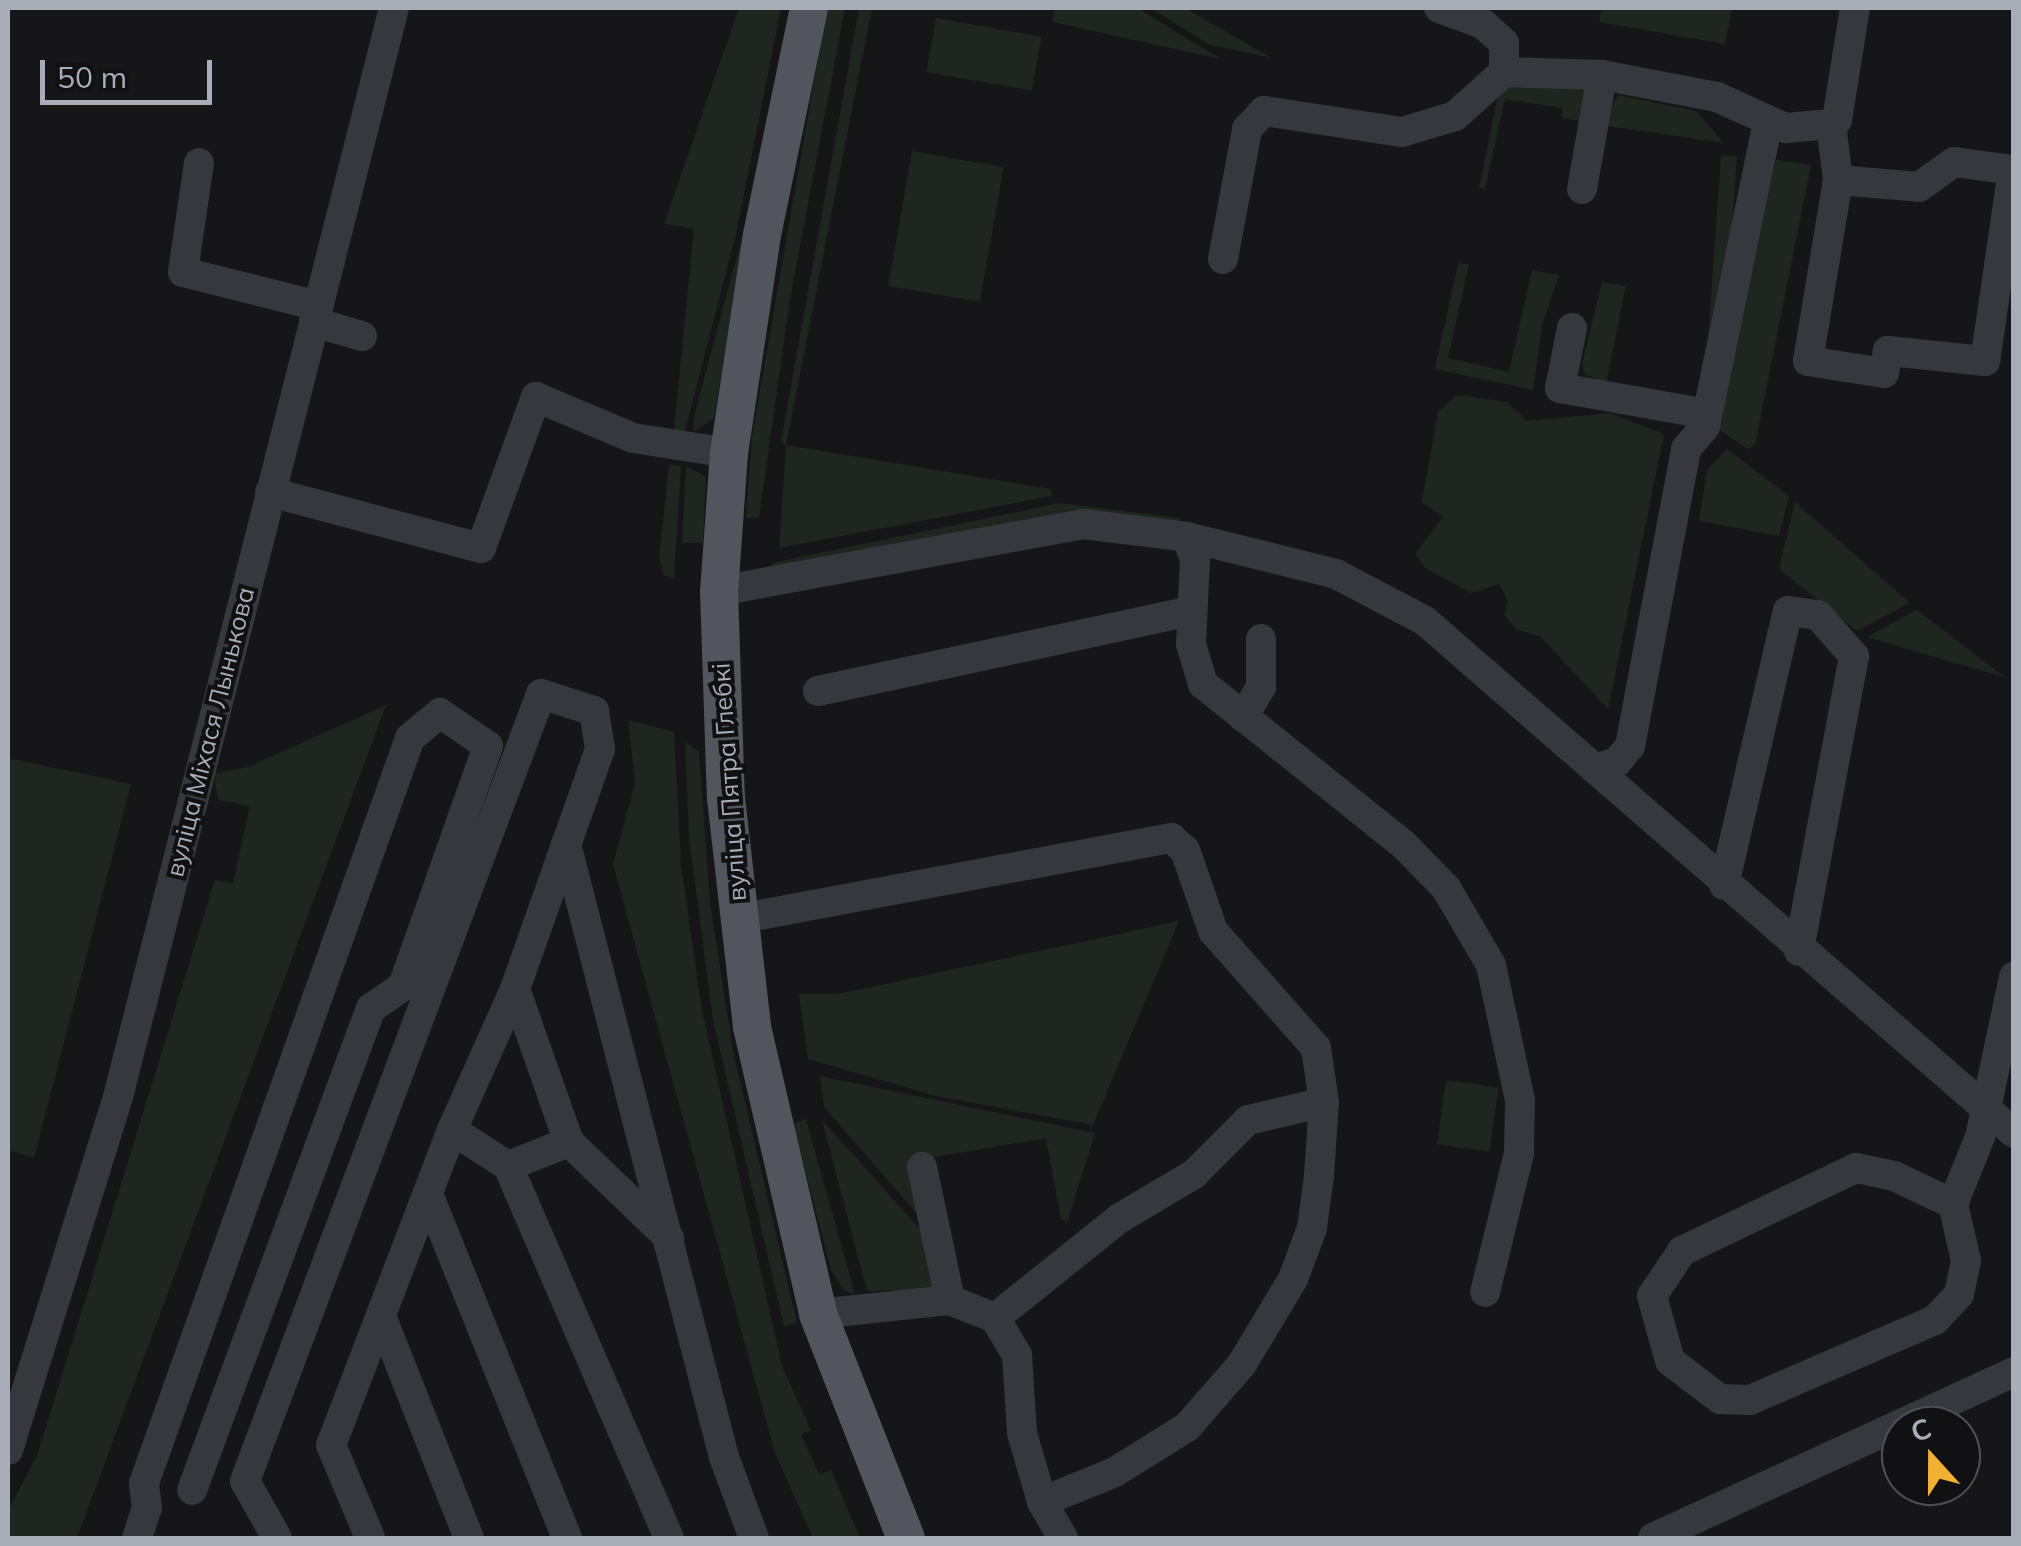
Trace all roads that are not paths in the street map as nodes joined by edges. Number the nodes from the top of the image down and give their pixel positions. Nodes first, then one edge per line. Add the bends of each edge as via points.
1 (394, 8) edge
2 (808, 8) edge
3 (1440, 8) edge
4 (1854, 8) edge
5 (1504, 72) junction
6 (1602, 74) junction
7 (1768, 124) junction
8 (1831, 124) junction
9 (199, 163) dead end
10 (1838, 180) junction
11 (1582, 190) dead end
12 (1223, 259) dead end
13 (316, 314) junction
14 (1572, 328) dead end
15 (362, 336) dead end
16 (1707, 414) junction
17 (729, 453) junction
18 (270, 492) junction
19 (1187, 537) junction
20 (719, 591) junction
21 (1192, 611) junction
22 (1261, 639) dead end
23 (818, 691) dead end
24 (1243, 717) junction
25 (1595, 769) junction
26 (566, 844) junction
27 (1724, 885) junction
28 (738, 918) junction
29 (1799, 951) junction
30 (2014, 977) edge
31 (515, 989) junction
32 (1324, 1102) junction
33 (1981, 1110) junction
34 (452, 1130) junction
35 (2014, 1133) edge
36 (570, 1142) junction
37 (508, 1166) junction
38 (922, 1167) dead end
39 (428, 1194) junction
40 (1953, 1204) junction
41 (668, 1238) junction
42 (1485, 1292) dead end
43 (950, 1300) junction
44 (818, 1314) junction
45 (995, 1318) junction
46 (383, 1322) junction
47 (2014, 1372) edge
48 (8, 1450) edge
49 (192, 1490) dead end
50 (1042, 1502) junction
51 (137, 1538) edge
52 (277, 1538) edge
53 (370, 1538) edge
54 (470, 1538) edge
55 (567, 1538) edge
56 (668, 1538) edge
57 (754, 1538) edge
58 (906, 1538) edge
59 (1064, 1538) edge
60 (1653, 1538) edge

1 - 13 street, вуліца Міхася Лынькова
2 - 17 main road, вуліца Пятра Глебкі via 762,235
3 - 5 street via 1484,24 1504,43
4 - 8 street via 1838,120
5 - 6 street
5 - 12 street via 1455,116 1402,132 1264,111 1247,129
6 - 7 street via 1717,98
6 - 11 street
7 - 8 street
7 - 16 street
8 - 10 street
9 - 13 street via 183,272
10 - 10 street via 1808,361 1884,373 1888,351 1985,361 2013,170 1954,162 1919,187
13 - 15 street
13 - 18 street, вуліца Міхася Лынькова
14 - 16 street via 1560,388
16 - 25 street via 1686,449 1630,746 1616,762
17 - 18 street via 633,438 536,397 481,548
17 - 20 main road, вуліца Пятра Глебкі
18 - 48 street, вуліца Міхася Лынькова via 119,1093
19 - 20 street via 1050,526
19 - 21 street via 1195,560
19 - 25 street via 1336,574 1425,621
20 - 28 main road, вуліца Пятра Глебкі via 726,798
21 - 23 street
21 - 24 street via 1190,644 1204,684
22 - 24 street via 1261,687
24 - 42 street via 1403,844 1446,888 1491,965 1520,1100 1519,1153
25 - 27 street
26 - 31 street
26 - 41 street
26 - 52 street via 600,749 594,710 541,694 245,1480
27 - 29 street
27 - 29 street via 1788,612 1818,615 1854,656
28 - 32 street via 1171,838 1184,850 1213,931 1316,1048
28 - 44 main road, вуліца Пятра Глебкі via 762,1085
29 - 33 street
30 - 33 street
31 - 34 street
31 - 36 street
32 - 45 street via 1248,1120 1194,1174 1120,1218
32 - 50 street via 1312,1228 1293,1279 1242,1364 1187,1428 1115,1472
33 - 35 street
33 - 40 street via 1980,1137
34 - 37 street
34 - 39 street
36 - 37 street
36 - 41 street
37 - 56 street
38 - 43 street
39 - 46 street
39 - 55 street
40 - 40 street via 1894,1176 1856,1168 1682,1251 1652,1296 1670,1361 1720,1399 1750,1400 1935,1320 1960,1294 1966,1261
41 - 57 street via 724,1457
43 - 44 street
43 - 45 street
44 - 58 main road, вуліца Пятра Глебкі
45 - 50 street via 1017,1356 1022,1434
46 - 53 street via 331,1446
46 - 54 street
47 - 60 street
49 - 51 street via 371,1008 403,986 488,746 440,713 410,738 144,1483 148,1508
50 - 59 street

